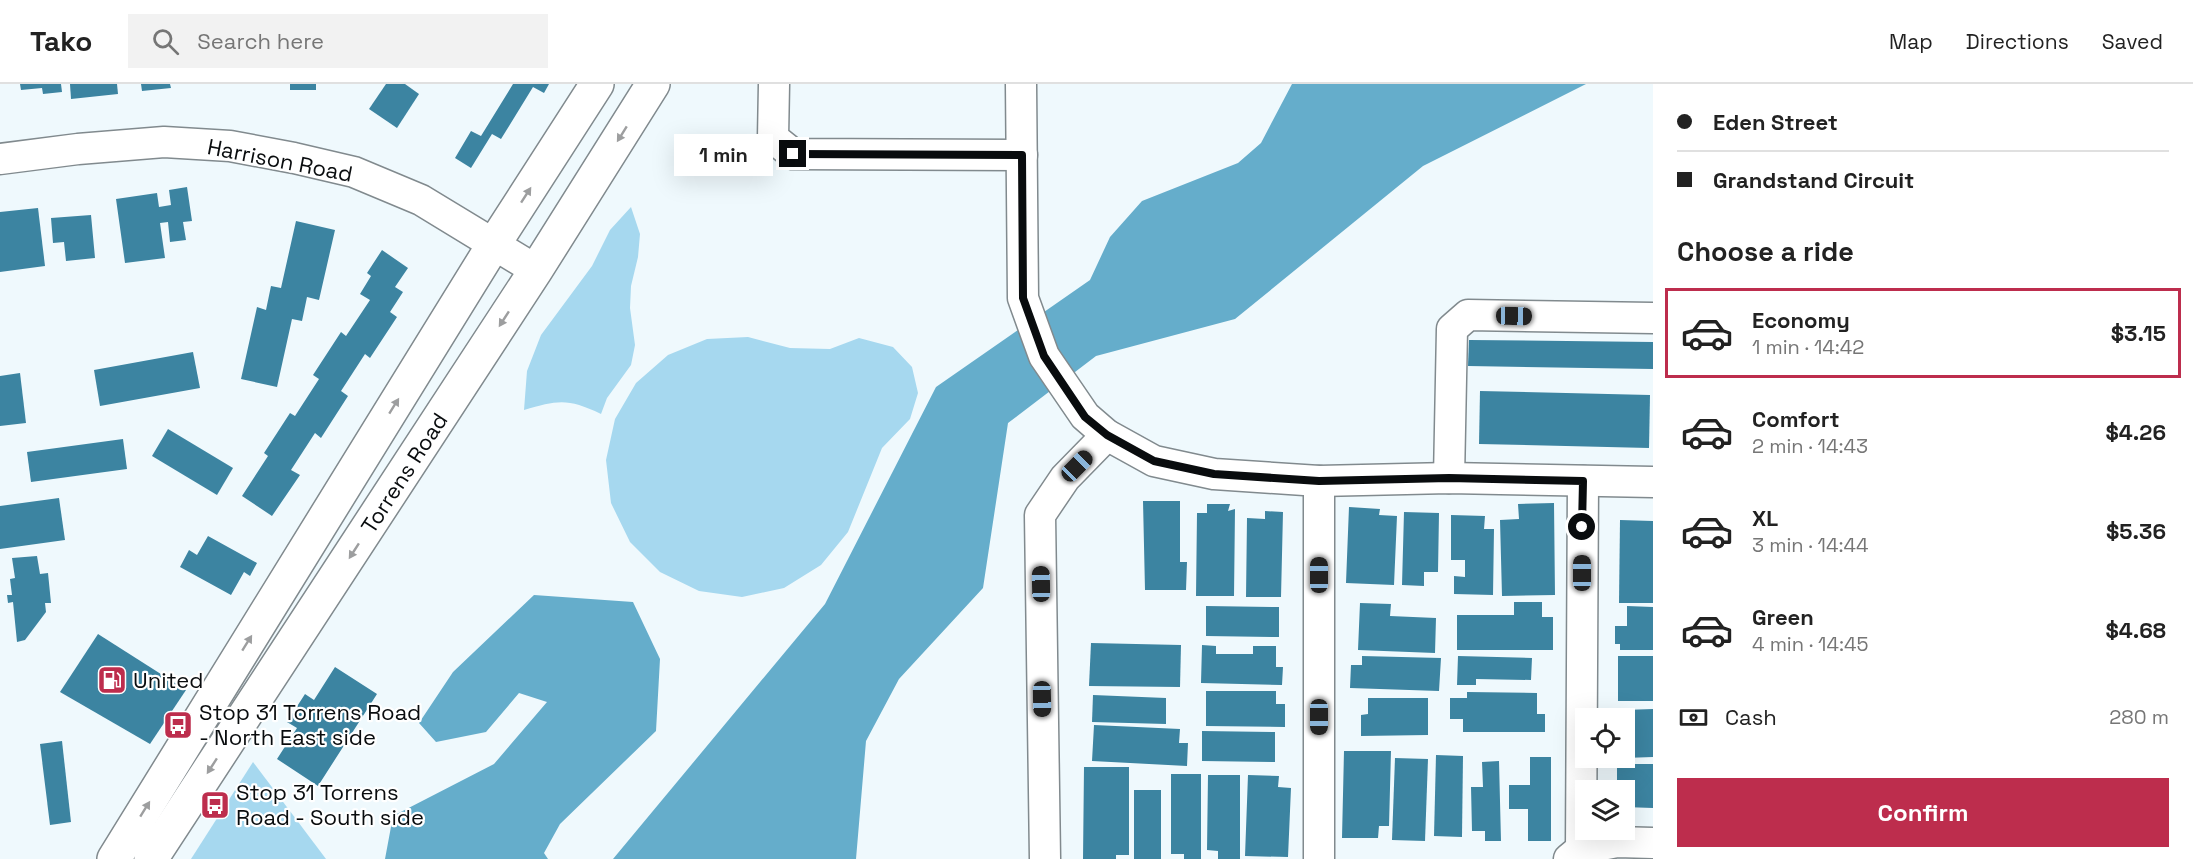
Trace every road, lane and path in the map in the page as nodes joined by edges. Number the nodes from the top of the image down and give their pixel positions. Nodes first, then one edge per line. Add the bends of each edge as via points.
1 (597, 84) edge
2 (653, 84) edge
3 (774, 84) edge
4 (1021, 84) edge
5 (1022, 155) junction
6 (0, 159) edge
7 (494, 244) junction
8 (536, 270) junction
9 (1653, 318) edge
10 (1107, 435) junction
11 (364, 454) junction
12 (409, 466) junction
13 (1449, 478) junction
14 (1319, 481) junction
15 (1583, 481) junction
16 (1653, 482) edge
17 (1653, 843) edge
18 (1575, 854) edge
19 (114, 859) edge
20 (151, 859) edge
21 (1045, 859) edge
22 (1319, 859) edge

7 -> 1 main road, Torrens Road
2 -> 8 main road, Torrens Road
3 - 5 street via 773,138 793,154
4 - 5 street
5 - 10 street via 1023,298 1044,356 1085,417
6 - 7 street, Harrison Road via 164,142 230,146 354,172 420,200
7 - 8 street, Harrison Road
11 -> 7 main road, Torrens Road
8 -> 12 main road, Torrens Road
9 - 13 street via 1468,315 1452,329
10 - 14 street via 1154,461 1214,474
10 - 21 street via 1065,478 1040,515
11 - 12 main road via 381,443 393,446
19 -> 11 main road, Torrens Road
12 -> 20 main road, Torrens Road
13 - 14 street
13 - 15 street
14 - 22 street
15 - 16 street
15 - 18 street
17 - 18 street via 1617,842

